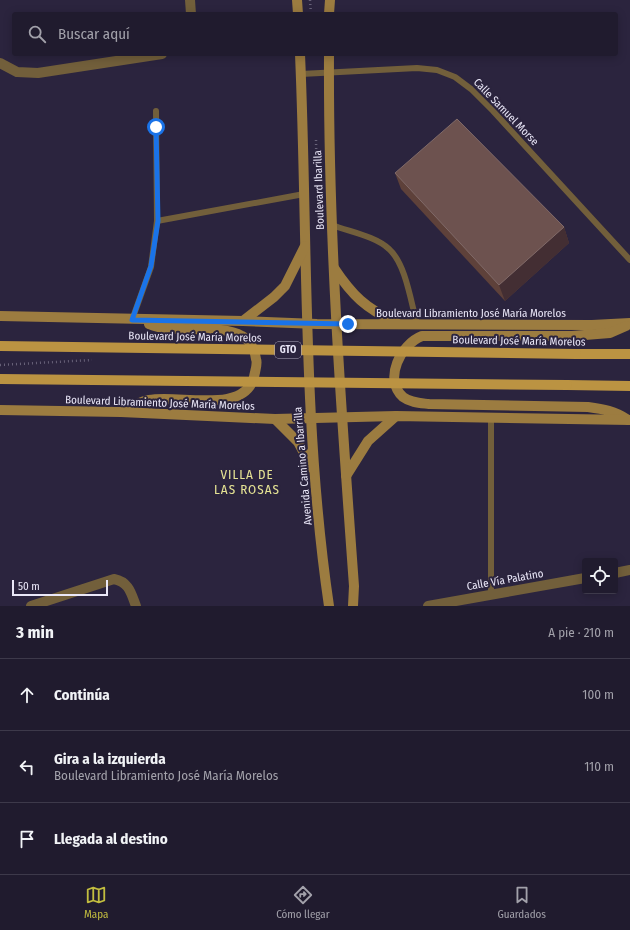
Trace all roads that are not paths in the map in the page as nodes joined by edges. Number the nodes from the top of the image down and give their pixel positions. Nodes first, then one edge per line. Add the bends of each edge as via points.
1 (190, 0) edge
2 (297, 0) edge
3 (330, 0) edge
4 (191, 12) edge
5 (298, 12) edge
6 (330, 12) edge
7 (149, 56) edge
8 (300, 56) edge
9 (329, 56) edge
10 (0, 63) edge
11 (329, 72) junction
12 (301, 74) junction
13 (156, 111) dead end
14 (304, 194) junction
15 (158, 221) junction
16 (332, 225) junction
17 (307, 242) junction
18 (630, 260) edge
19 (333, 267) junction
20 (0, 316) edge
21 (136, 320) junction
22 (243, 321) junction
23 (306, 324) junction
24 (335, 324) junction
25 (399, 324) junction
26 (417, 324) junction
27 (630, 324) edge
28 (0, 346) edge
29 (630, 354) edge
30 (0, 379) edge
31 (630, 386) edge
32 (0, 410) edge
33 (121, 412) junction
34 (396, 416) junction
35 (311, 418) junction
36 (342, 418) junction
37 (491, 418) junction
38 (275, 419) junction
39 (629, 420) edge
40 (315, 473) junction
41 (346, 476) junction
42 (630, 570) edge
43 (618, 572) edge
44 (582, 579) edge
45 (491, 595) junction
46 (31, 606) edge
47 (136, 606) edge
48 (329, 606) edge
49 (353, 606) edge
50 (428, 606) edge

1 - 4 street
2 - 5 street
3 - 6 street
7 - 10 street via 38,73 17,72
8 - 12 street, Boulevard Ibarilla
9 - 11 street, Boulevard Ibarilla
11 - 12 lane, Calle Samuel Morse
11 - 16 street, Boulevard Ibarilla
11 - 18 lane, Calle Samuel Morse via 416,68 437,70 456,78 493,110
12 - 14 street, Boulevard Ibarilla
13 - 15 lane
14 - 15 lane
14 - 17 street, Boulevard Ibarilla
15 - 21 lane via 151,266
16 - 19 street, Boulevard Ibarilla
16 - 26 lane via 376,241 390,249 399,262
17 - 22 street via 285,286
17 - 23 street, Boulevard Ibarilla
19 - 24 street, Boulevard Ibarilla
19 - 25 street via 356,298 380,315
20 - 21 street, Boulevard Libramiento José María Morelos
21 - 22 street, Boulevard Libramiento José María Morelos
21 - 33 street via 167,328 231,332 243,336 251,345 257,359 256,368 253,380 246,391 233,398 150,400
22 - 23 street, Boulevard Libramiento José María Morelos
23 - 24 street, Boulevard Libramiento José María Morelos
23 - 35 street, Avenida Camino a Ibarrilla
24 - 25 street, Boulevard Libramiento José María Morelos
24 - 36 street
25 - 26 street, Boulevard Libramiento José María Morelos
26 - 27 street, Boulevard Libramiento José María Morelos
27 - 39 street via 610,332 572,336 422,336 413,339 405,347 397,363 395,378 396,388 403,397 413,403 588,406 618,413
28 - 29 main road, Boulevard José María Morelos / GTO, bridge
30 - 31 main road, bridge
32 - 33 street, Boulevard Libramiento José María Morelos
33 - 38 street, Boulevard Libramiento José María Morelos
34 - 36 street
34 - 37 street
34 - 41 street via 368,441
35 - 36 street, Boulevard Libramiento José María Morelos
35 - 38 street, Boulevard Libramiento José María Morelos
35 - 40 street, Avenida Camino a Ibarrilla
36 - 41 street
37 - 39 street
37 - 45 lane
38 - 40 street via 298,442
40 - 48 street, Avenida Camino a Ibarrilla
41 - 49 street via 354,586
42 - 43 street
44 - 45 street, Calle Vía Palatino
45 - 50 street, Calle Vía Palatino
46 - 47 street via 114,579 122,580 127,585

